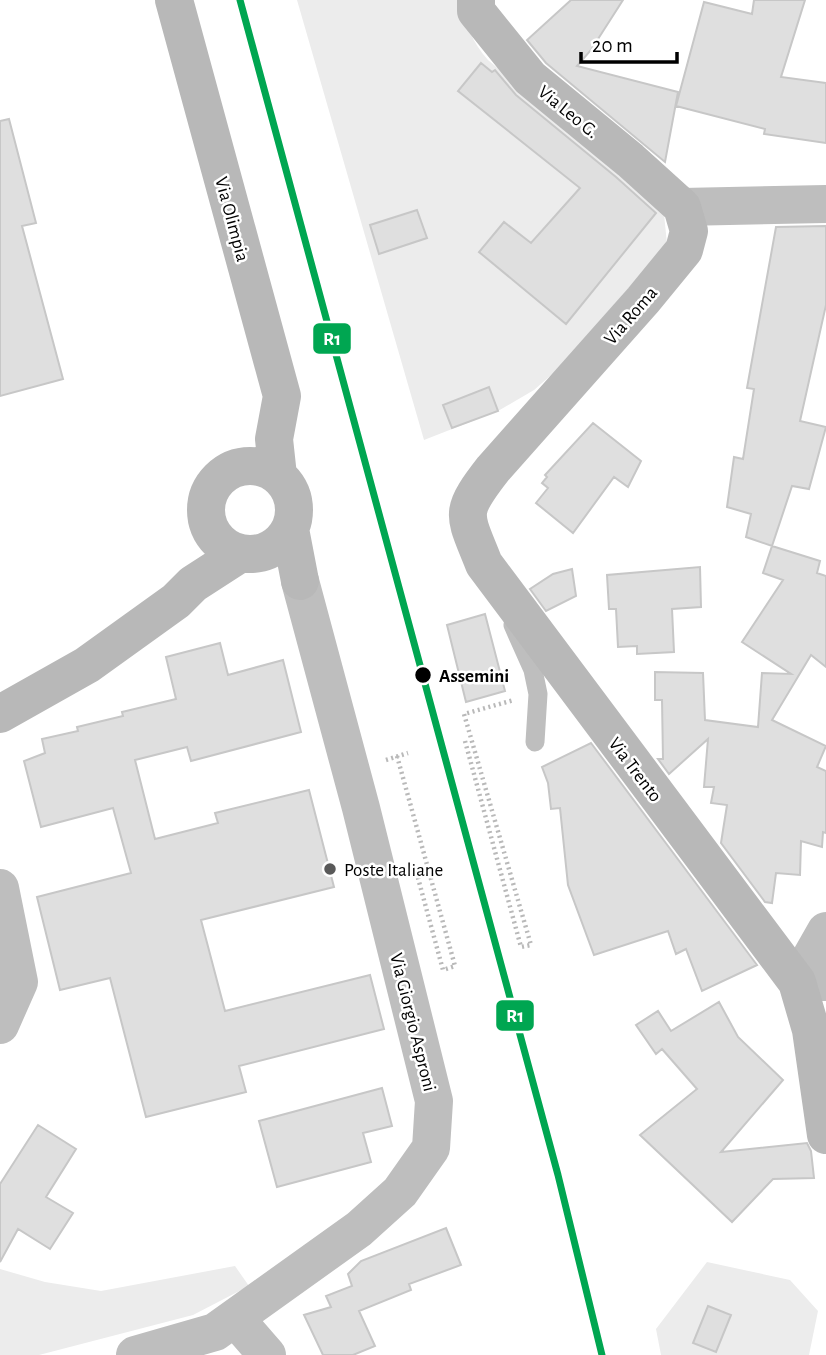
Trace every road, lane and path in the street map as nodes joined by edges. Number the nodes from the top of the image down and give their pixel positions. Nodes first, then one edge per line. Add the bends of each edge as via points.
1 (174, 0) edge
2 (476, 0) edge
3 (826, 204) edge
4 (682, 207) junction
5 (274, 439) junction
6 (237, 468) junction
7 (278, 476) junction
8 (209, 526) junction
9 (469, 526) joint
10 (290, 529) junction
11 (248, 554) junction
12 (484, 564) junction
13 (300, 581) junction
14 (193, 584) junction
15 (538, 694) junction
16 (0, 714) edge
17 (472, 740) junction
18 (465, 741) junction
19 (536, 742) dead end
20 (457, 743) dead end
21 (408, 753) dead end
22 (397, 756) junction
23 (390, 771) dead end
24 (418, 877) dead end
25 (0, 888) edge
26 (826, 931) edge
27 (811, 982) edge
28 (0, 1025) edge
29 (826, 1135) edge
30 (235, 1318) junction
31 (135, 1355) edge
32 (267, 1355) edge

1 - 5 street, Via Olimpia via 282,396
2 - 4 street, Via Leo G. via 476,11 530,78
3 - 4 street
4 - 9 street, Via Roma via 688,231 684,250 493,469 466,510
5 - 6 street
5 - 7 street, Via Olimpia
6 - 7 street via 251,466
6 - 8 street via 224,474 208,497
7 - 10 street via 293,500
8 - 11 street via 227,548
8 - 14 street
9 - 12 street, Via Trento
10 - 11 street via 269,550
10 - 13 street, Via Giorgio Asproni
11 - 13 street via 278,564
11 - 14 street
12 - 15 lane via 533,670
12 - 27 street, Via Trento
13 - 30 street, Via Giorgio Asproni via 434,1101 431,1148 400,1192 359,1229
14 - 16 street via 87,665
15 - 17 path via 464,714
15 - 19 lane
17 - 18 path
17 - 18 path via 531,946 522,947
18 - 20 path
21 - 22 path
22 - 23 path via 386,758
22 - 24 path via 455,966 443,970
25 - 28 street via 19,982
26 - 27 street
27 - 29 street via 811,1030
30 - 31 street, Via Giorgio Asproni via 215,1332
30 - 32 street

